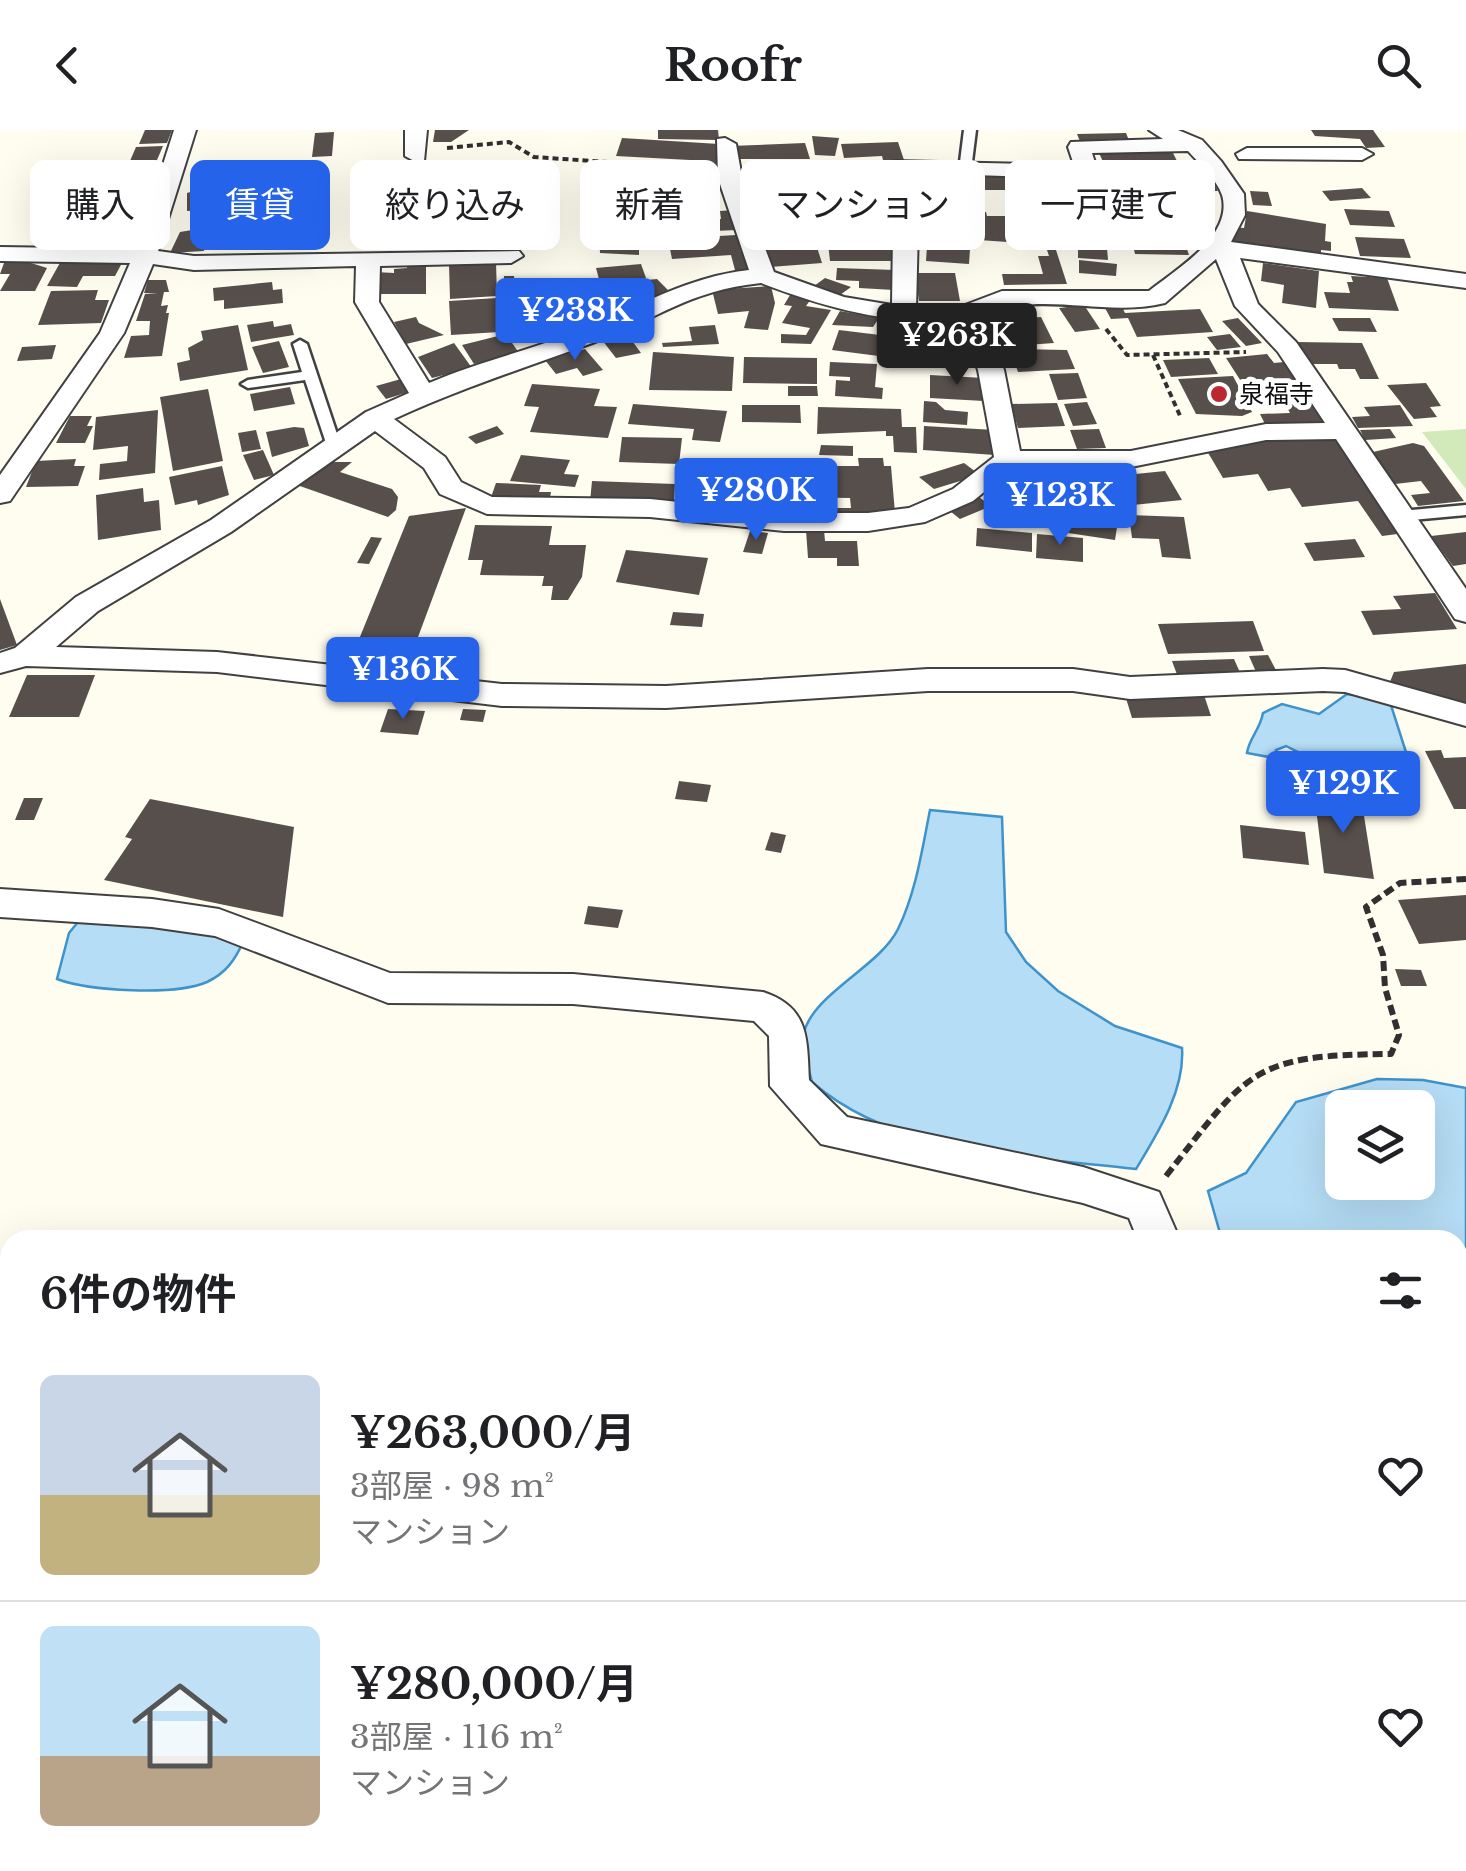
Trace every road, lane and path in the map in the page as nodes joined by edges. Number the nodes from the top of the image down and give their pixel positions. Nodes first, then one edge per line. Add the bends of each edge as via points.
1 (185, 130) edge
2 (416, 130) edge
3 (970, 130) edge
4 (1160, 130) edge
5 (1236, 130) edge
6 (725, 144) dead end
7 (1194, 145) junction
8 (1247, 154) junction
9 (1362, 154) dead end
10 (416, 156) junction
11 (966, 160) edge
12 (1207, 160) edge
13 (1215, 165) edge
14 (725, 170) junction
15 (740, 170) edge
16 (985, 170) edge
17 (1215, 170) edge
18 (740, 208) edge
19 (1218, 246) junction
20 (756, 250) edge
21 (907, 250) edge
22 (0, 254) edge
23 (145, 256) junction
24 (511, 256) dead end
25 (372, 259) junction
26 (763, 276) junction
27 (1466, 281) edge
28 (1087, 298) junction
29 (968, 312) junction
30 (904, 314) junction
31 (300, 344) dead end
32 (1287, 347) junction
33 (1153, 355) junction
34 (310, 375) junction
35 (248, 384) dead end
36 (424, 396) junction
37 (375, 418) junction
38 (1344, 431) junction
39 (334, 446) junction
40 (1196, 446) junction
41 (1008, 459) junction
42 (0, 495) edge
43 (1466, 510) edge
44 (1401, 516) junction
45 (1466, 612) edge
46 (13, 660) edge
47 (1466, 715) edge
48 (1466, 878) edge
49 (0, 902) edge
50 (1151, 1222) edge

1 - 23 street
2 - 10 street
3 - 11 lane
4 - 7 street
5 - 8 street
6 - 14 street
7 - 12 street
7 - 16 street via 1079,147 1086,172
8 - 9 street
8 - 13 street
10 - 14 path via 466,143 509,142 534,156
10 - 25 path via 390,189
14 - 15 path
14 - 18 street
17 - 19 street via 1233,194 1234,215
19 - 27 street
19 - 28 street via 1156,298
19 - 32 street via 1233,265 1246,306
20 - 26 street
21 - 30 street
22 - 23 street
23 - 25 street via 194,263
23 - 42 street via 112,334
24 - 25 street
25 - 36 street via 367,302
26 - 30 street via 839,304
26 - 36 street via 682,291 591,335
28 - 29 street via 1002,298
28 - 33 path via 1127,355
29 - 30 street
29 - 41 street via 991,370
31 - 34 lane
32 - 33 path
32 - 38 street
33 - 40 path
34 - 35 lane
34 - 39 lane
36 - 37 street
37 - 39 street
37 - 41 street via 435,462 450,488 487,505 868,522 915,516 963,495
38 - 40 street via 1266,432
38 - 44 street
39 - 46 street via 221,526 87,604
40 - 41 street via 1130,459
43 - 44 lane
44 - 45 street
46 - 47 street via 217,662 502,695 666,698 928,680 1074,680 1130,688 1323,680
48 - 50 path via 1384,886 1366,906 1384,955 1384,988 1398,1035 1391,1054 1270,1066 1233,1093
49 - 50 street via 218,923 388,988 574,989 763,1007 788,1030 790,1086 835,1132 1083,1186

